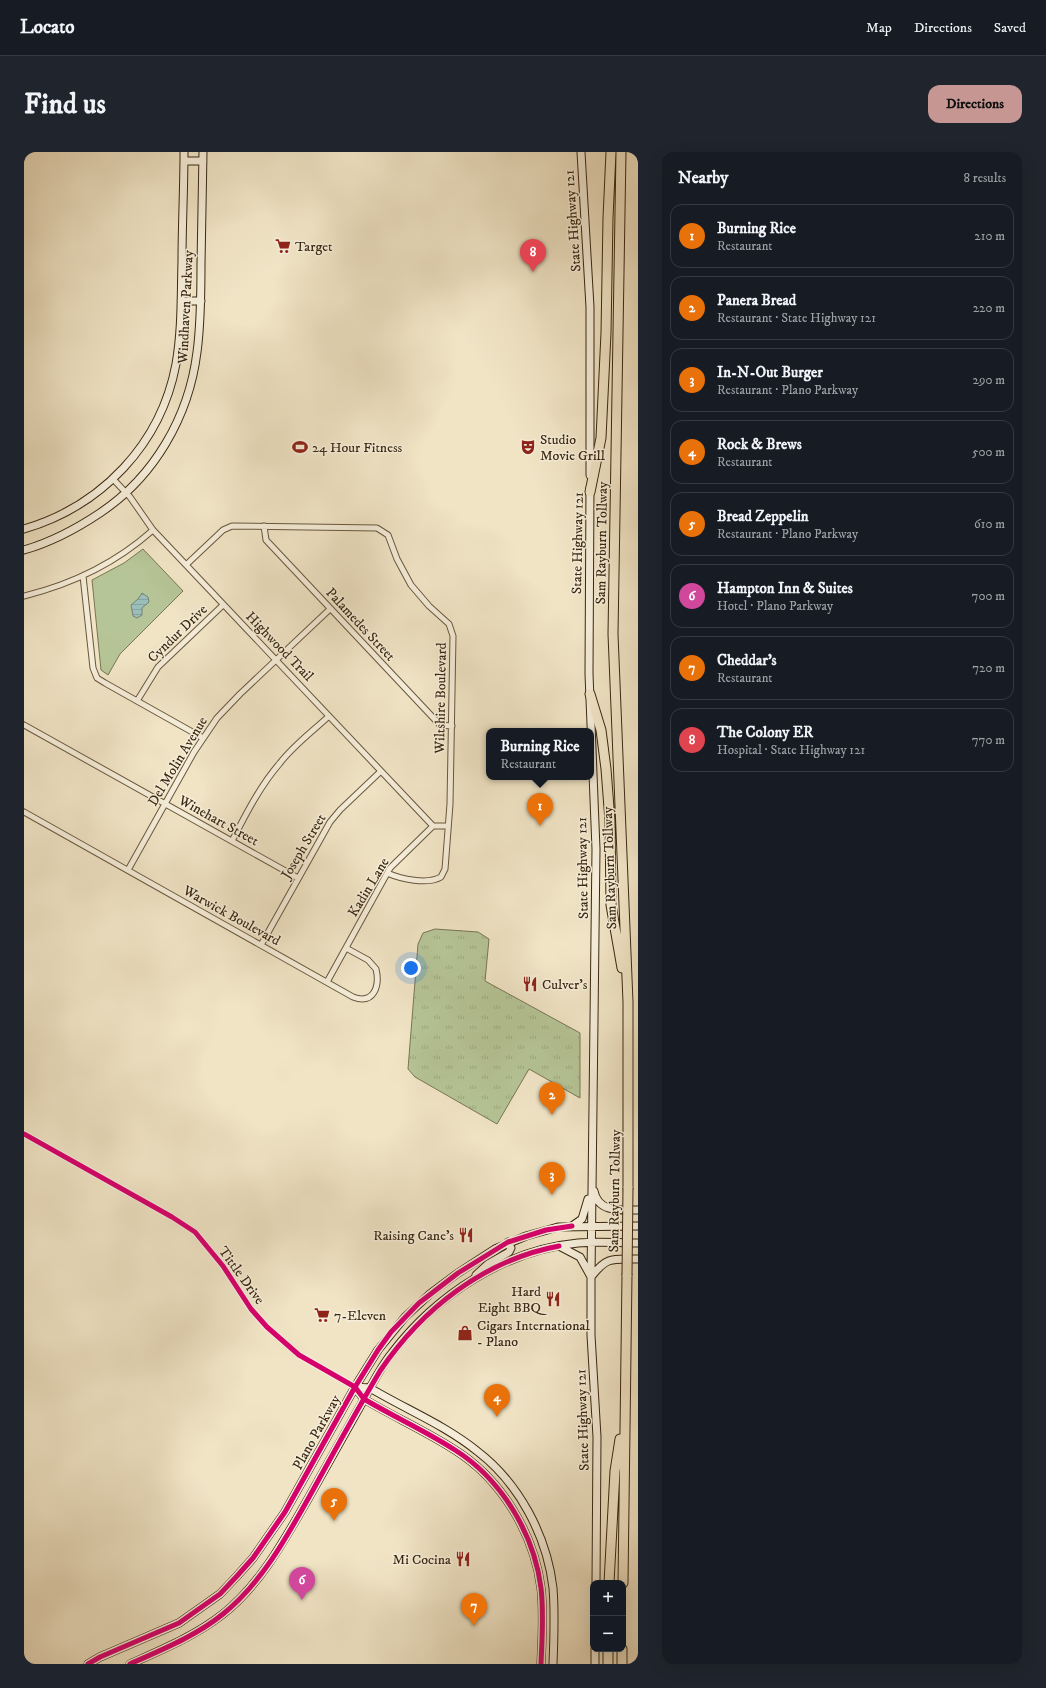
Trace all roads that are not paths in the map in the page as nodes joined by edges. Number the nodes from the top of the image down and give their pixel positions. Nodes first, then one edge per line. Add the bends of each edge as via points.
1 (184, 152) edge
2 (203, 152) edge
3 (580, 152) edge
4 (611, 152) edge
5 (621, 152) edge
6 (184, 161) junction
7 (203, 161) junction
8 (201, 301) junction
9 (181, 302) junction
10 (113, 479) junction
11 (590, 492) junction
12 (126, 493) junction
13 (264, 526) junction
14 (24, 529) edge
15 (153, 530) junction
16 (24, 550) edge
17 (187, 564) junction
18 (83, 576) junction
19 (24, 596) edge
20 (224, 605) junction
21 (330, 609) junction
22 (277, 660) junction
23 (590, 694) junction
24 (137, 701) junction
25 (329, 716) junction
26 (24, 725) edge
27 (452, 726) junction
28 (591, 728) edge
29 (203, 738) junction
30 (381, 771) junction
31 (593, 780) edge
32 (165, 804) junction
33 (24, 812) edge
34 (433, 826) junction
35 (448, 826) junction
36 (232, 841) junction
37 (128, 870) junction
38 (387, 873) junction
39 (298, 878) junction
40 (261, 945) junction
41 (346, 948) junction
42 (327, 982) junction
43 (628, 1002) junction
44 (24, 1134) edge
45 (592, 1183) junction
46 (638, 1210) edge
47 (572, 1226) junction
48 (591, 1226) junction
49 (638, 1226) edge
50 (508, 1242) junction
51 (591, 1243) junction
52 (638, 1243) edge
53 (559, 1246) junction
54 (638, 1259) edge
55 (591, 1277) junction
56 (472, 1280) junction
57 (355, 1387) junction
58 (370, 1388) junction
59 (364, 1399) junction
60 (625, 1400) junction
61 (596, 1580) edge
62 (609, 1580) edge
63 (623, 1580) edge
64 (595, 1652) edge
65 (608, 1652) edge
66 (622, 1652) edge
67 (88, 1664) edge
68 (130, 1664) edge
69 (541, 1664) edge
70 (553, 1664) edge
71 (595, 1664) edge
72 (608, 1664) edge
73 (622, 1664) edge

1 - 6 main road, Windhaven Parkway
2 - 7 main road, Windhaven Parkway
3 - 11 main road, State Highway 121 via 591,315
4 - 11 highway via 601,438
5 - 43 highway, Sam Rayburn Tollway via 613,634
6 - 7 main road
6 - 9 main road, Windhaven Parkway
7 - 8 main road, Windhaven Parkway
8 - 9 main road
8 - 12 main road, Windhaven Parkway via 197,352 184,408 169,439
9 - 10 main road, Windhaven Parkway via 177,356 166,400 143,444
10 - 12 street, Highwood Trail
10 - 14 main road, Windhaven Parkway via 69,510
11 - 23 main road, State Highway 121
12 - 15 street, Highwood Trail
12 - 16 main road, Windhaven Parkway via 72,531
13 - 17 street, Wiltshire Boulevard via 227,527
13 - 21 street, Palamedes Street via 266,540
13 - 27 street, Wiltshire Boulevard via 371,527 388,535 411,585 428,606 449,624 452,631
15 - 17 street, Highwood Trail
15 - 18 street via 114,560
17 - 20 street, Highwood Trail
18 - 19 street
18 - 24 street via 94,673 101,680
20 - 22 street, Highwood Trail
20 - 24 street, Cyndur Drive via 158,667
21 - 22 street, Del Molin Avenue
21 - 27 street, Palamedes Street via 440,726
22 - 25 street, Highwood Trail
22 - 29 street, Del Molin Avenue via 225,709
23 - 28 main road, State Highway 121
23 - 43 highway via 601,730 604,753 610,820 611,905
24 - 29 street
25 - 30 street, Highwood Trail
25 - 36 street via 272,772
26 - 32 street, Winehart Street
27 - 35 street, Wiltshire Boulevard
29 - 32 street, Del Molin Avenue
30 - 34 street, Highwood Trail
30 - 39 street, Joseph Street via 330,822
31 - 45 main road, State Highway 121 via 596,850
32 - 36 street, Winehart Street
32 - 37 street, Del Molin Avenue
33 - 37 street, Warwick Boulevard
34 - 35 street
34 - 38 street, Kadin Lane
35 - 38 street, Wiltshire Boulevard via 446,866 440,878 402,879
36 - 39 street, Winehart Street
37 - 40 street, Warwick Boulevard
38 - 41 street, Kadin Lane
39 - 40 street, Joseph Street
40 - 42 street, Warwick Boulevard
41 - 42 street, Kadin Lane
41 - 42 street, Warwick Boulevard via 374,966 377,973 373,994 358,999
43 - 60 highway, Sam Rayburn Tollway, bridge
44 - 57 street, Tittle Drive via 195,1232 267,1327 299,1355
45 - 46 main road via 595,1198 602,1206 612,1210
45 - 47 main road via 585,1213 582,1219
45 - 48 main road, State Highway 121
47 - 48 main road, Plano Parkway
47 - 50 main road, Plano Parkway via 552,1228
48 - 49 main road, Plano Parkway
48 - 51 main road, State Highway 121
50 - 56 main road via 511,1248 509,1252 488,1264
50 - 57 main road, Plano Parkway via 458,1273 419,1303 382,1344
51 - 52 main road, Plano Parkway
51 - 53 main road, Plano Parkway
51 - 55 main road, State Highway 121
53 - 55 main road via 580,1257
53 - 56 main road, Plano Parkway via 510,1261
54 - 55 main road via 612,1259 600,1266
55 - 61 main road, State Highway 121 via 591,1336 597,1437
56 - 58 main road, Plano Parkway via 439,1304 407,1336 392,1352
57 - 58 main road
57 - 59 main road
57 - 67 main road, Plano Parkway via 285,1512 253,1558 220,1594 179,1624
58 - 59 main road, Plano Parkway
58 - 70 main road via 459,1438 491,1462 510,1482 535,1525 549,1566 554,1610
59 - 68 main road, Plano Parkway via 292,1528 264,1570 247,1590 222,1615 188,1636
59 - 69 main road via 454,1449 496,1485 533,1552 542,1608
60 - 62 highway via 615,1471
60 - 63 highway, Sam Rayburn Tollway
64 - 71 main road
65 - 72 highway
66 - 73 highway

